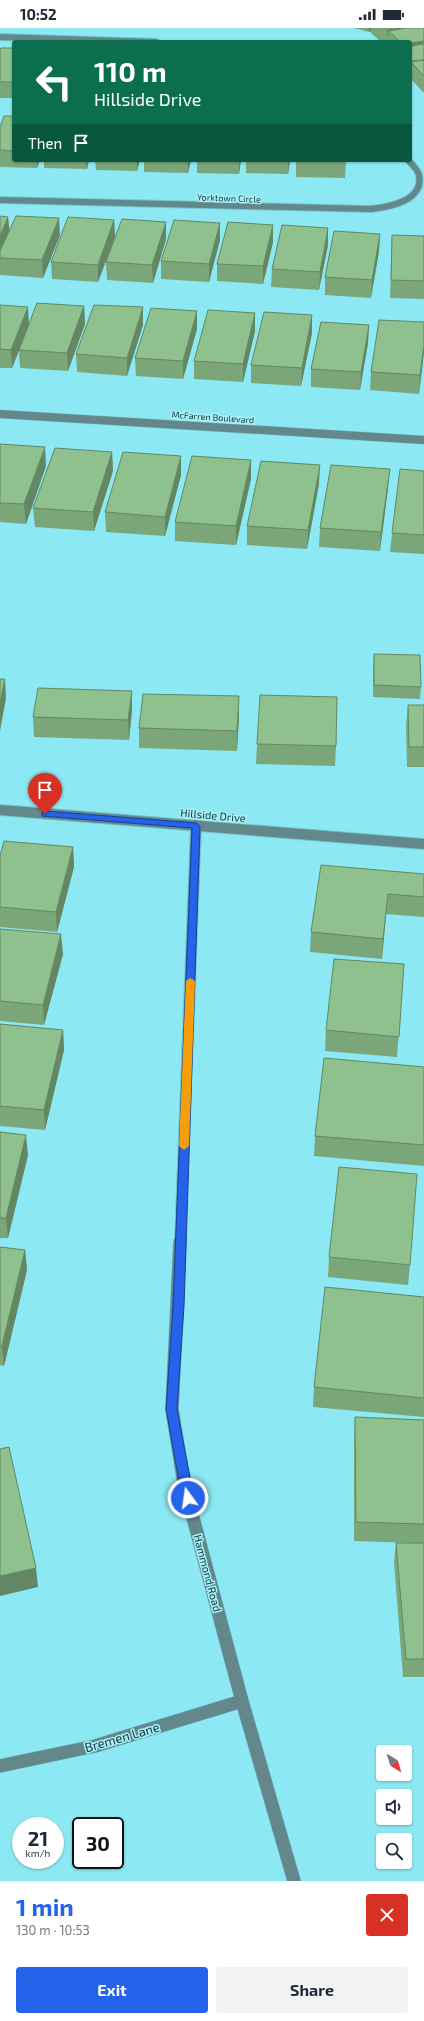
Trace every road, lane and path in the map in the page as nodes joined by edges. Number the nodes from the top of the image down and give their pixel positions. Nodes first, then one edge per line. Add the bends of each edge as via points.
1 (0, 37) edge
2 (94, 40) edge
3 (409, 162) edge
4 (0, 200) edge
5 (0, 414) edge
6 (424, 440) edge
7 (0, 810) edge
8 (196, 826) junction
9 (424, 844) edge
10 (242, 1701) junction
11 (0, 1766) edge
12 (294, 1881) edge

1 - 2 street
3 - 4 street, Yorktown Circle via 418,174 420,183 416,192 410,198 381,209
5 - 6 street, McFarren Boulevard
7 - 8 street, Hillside Drive
8 - 9 street, Hillside Drive
8 - 10 street, Hammond Road via 172,1409 184,1484
10 - 11 street, Bremen Lane via 94,1746
10 - 12 street, Hammond Road

